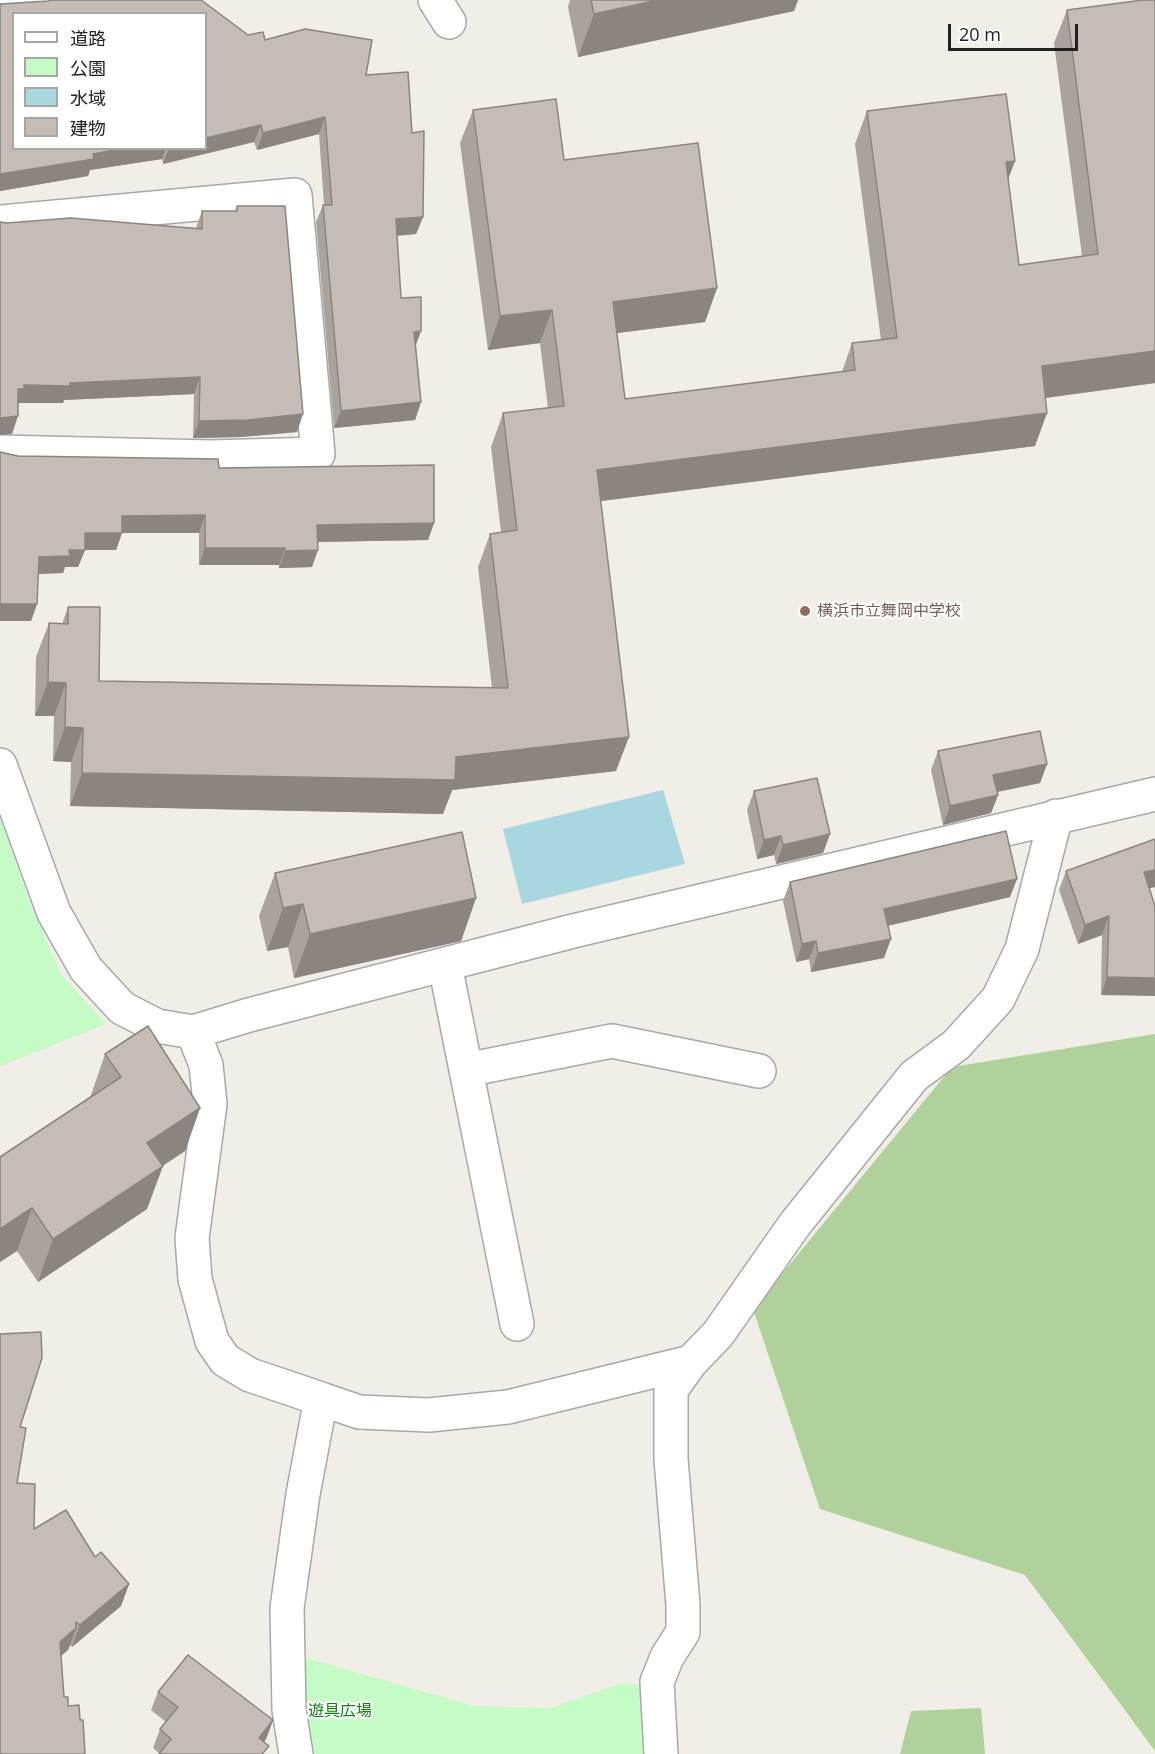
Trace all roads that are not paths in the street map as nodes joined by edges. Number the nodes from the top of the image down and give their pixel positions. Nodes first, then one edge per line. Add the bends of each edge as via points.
1 (40, 0) edge
2 (0, 4) edge
3 (0, 222) edge
4 (0, 452) edge
5 (0, 765) edge
6 (1155, 794) edge
7 (1056, 816) junction
8 (445, 965) junction
9 (193, 1032) junction
10 (466, 1070) junction
11 (759, 1071) dead end
12 (517, 1324) dead end
13 (691, 1362) junction
14 (321, 1399) junction
15 (296, 1754) edge
16 (661, 1754) edge

1 - 2 street
3 - 4 street via 295,195 318,454 211,457
5 - 9 street via 54,913 86,969 122,1008 158,1026
6 - 7 street
7 - 8 street
7 - 13 street via 1022,949 998,999 956,1045 914,1076 795,1224 718,1334
8 - 9 street
8 - 10 street
9 - 14 street via 206,1065 210,1104 192,1238 195,1279 212,1341 225,1360 250,1375
10 - 11 street via 612,1041
10 - 12 street
13 - 14 street via 496,1408 429,1414 359,1412
13 - 16 street via 671,1390 671,1459 683,1632 657,1682
14 - 15 street via 287,1608 289,1710

